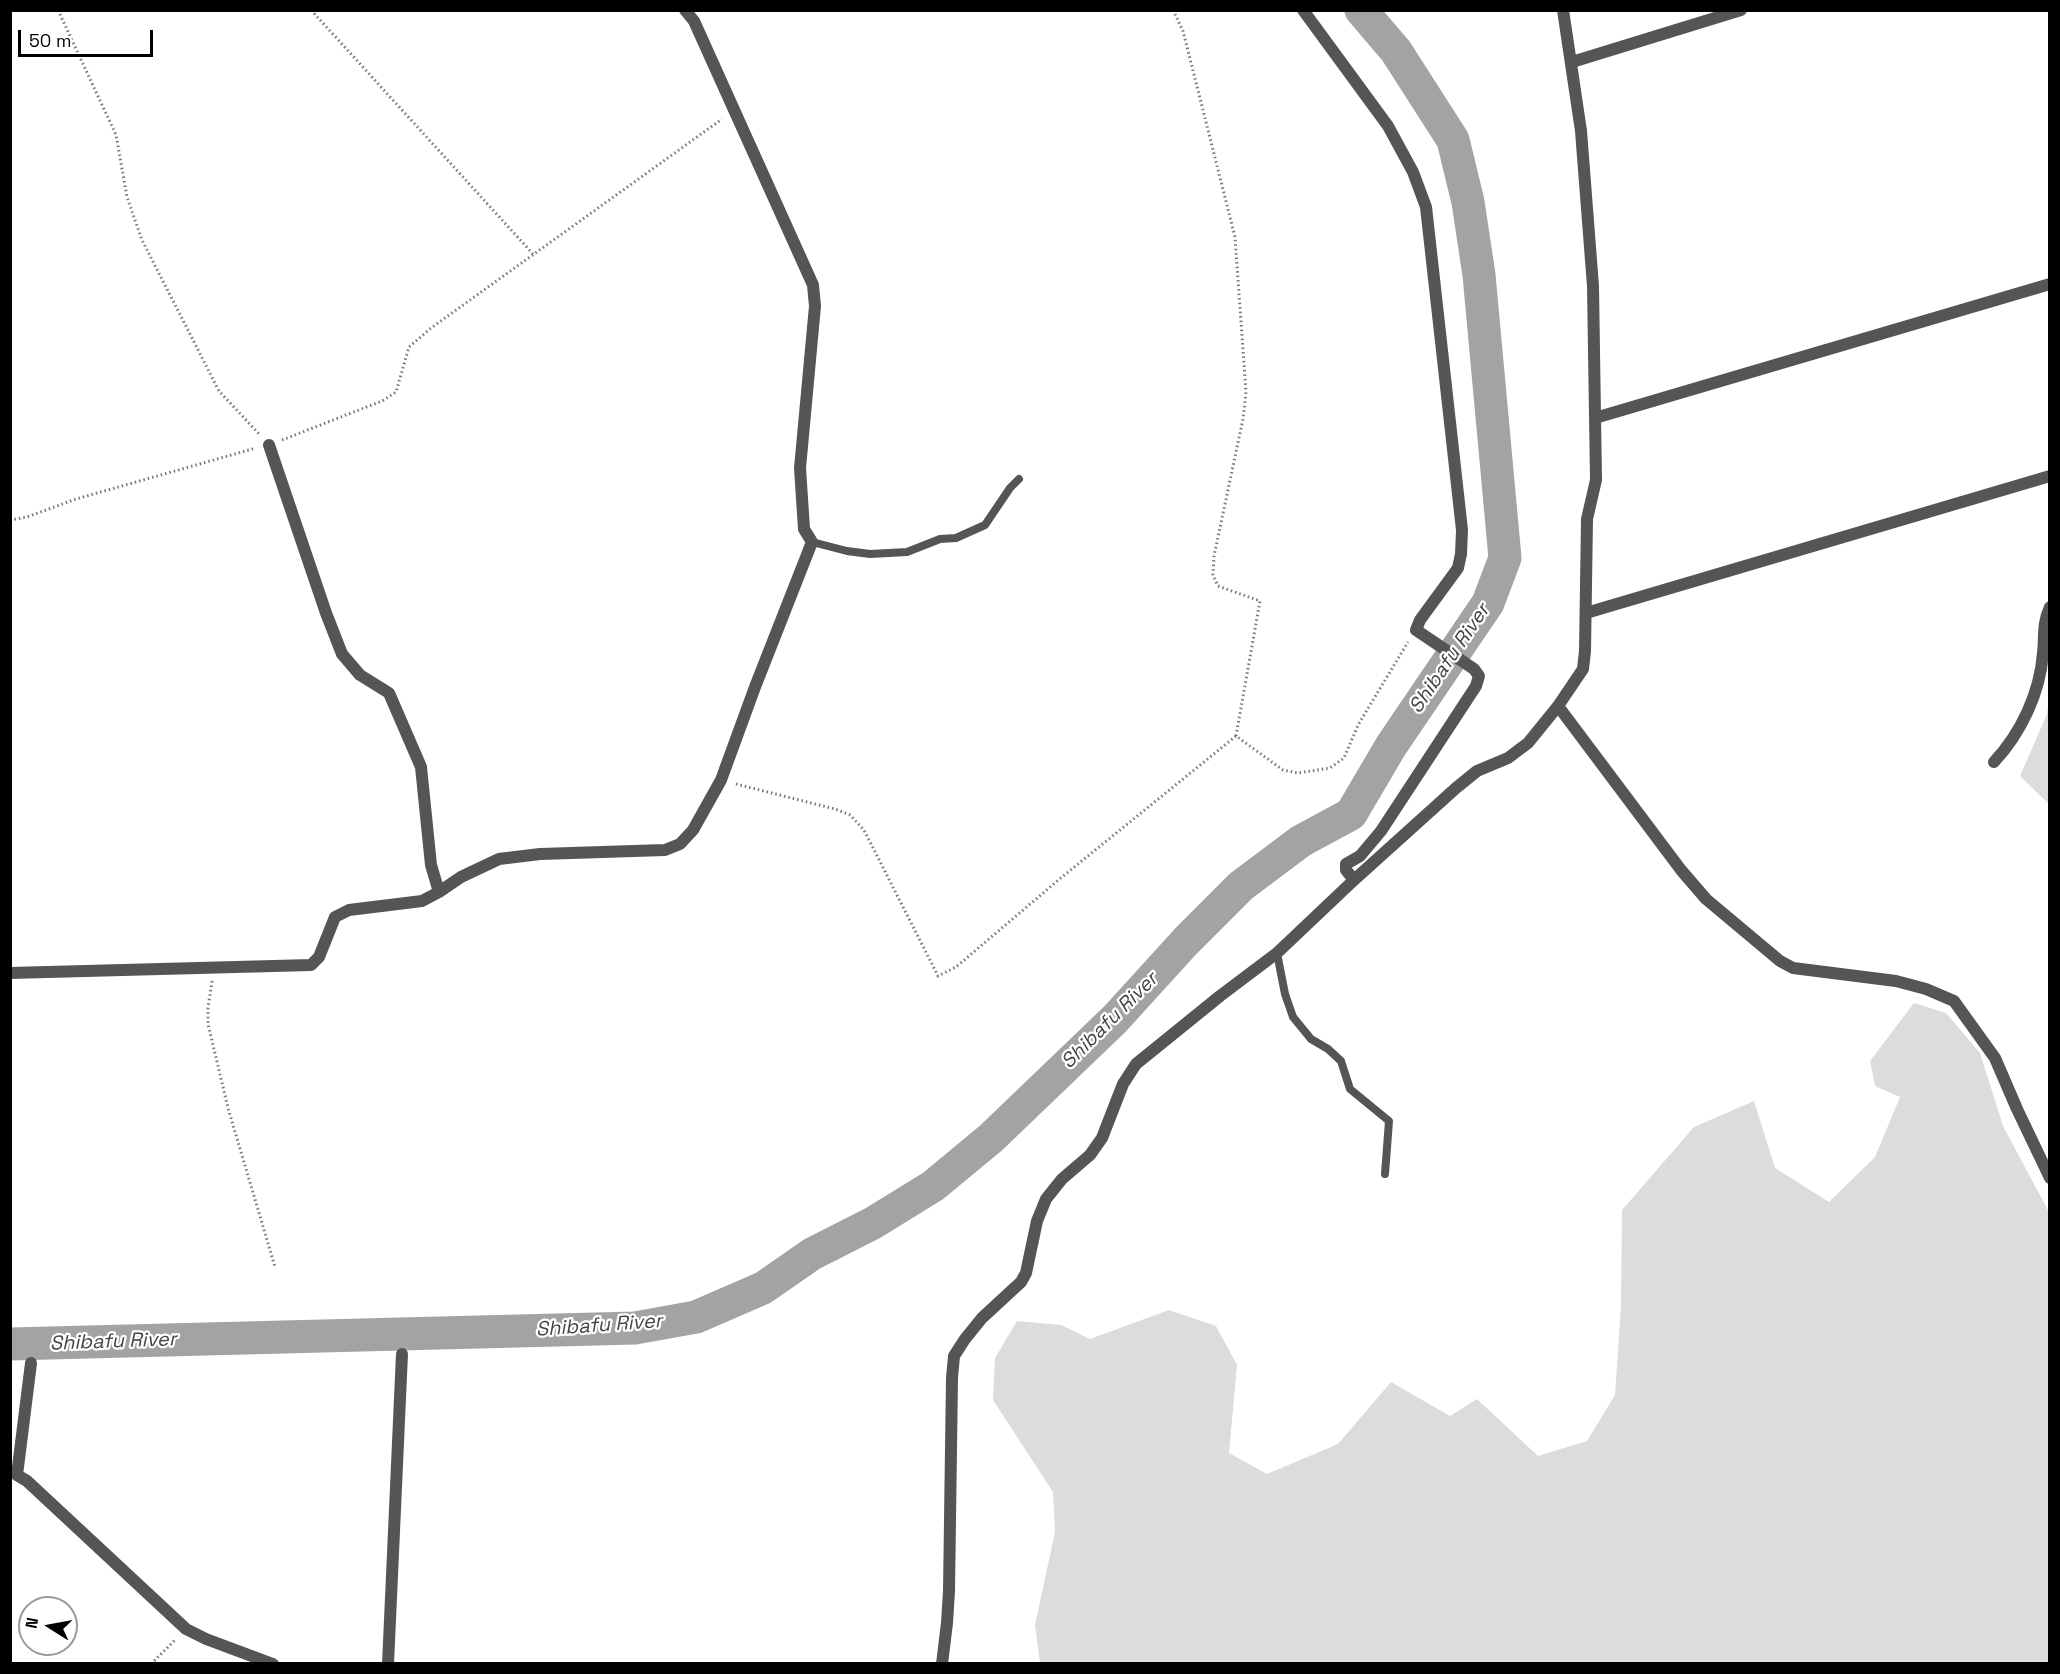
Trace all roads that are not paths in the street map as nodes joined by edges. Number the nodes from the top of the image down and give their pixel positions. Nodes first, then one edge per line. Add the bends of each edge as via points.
1 (685, 10) edge
2 (1303, 10) edge
3 (1563, 10) edge
4 (1741, 10) edge
5 (1572, 62) junction
6 (2049, 284) edge
7 (1595, 418) junction
8 (269, 445) road end
9 (2049, 476) edge
10 (1019, 479) dead end
11 (812, 542) junction
12 (2049, 607) edge
13 (1586, 613) junction
14 (1558, 706) junction
15 (1994, 762) dead end
16 (1354, 880) junction
17 (440, 892) junction
18 (1276, 953) junction
19 (10, 973) edge
20 (1385, 1174) dead end
21 (2049, 1178) edge
22 (402, 1354) dead end
23 (32, 1363) dead end
24 (14, 1476) edge
25 (273, 1664) edge
26 (388, 1664) edge
27 (942, 1664) edge

1 - 11 street via 694,21 813,285 815,306 800,468 804,530
2 - 16 street via 1388,126 1413,172 1426,207 1462,530 1458,568 1420,620 1421,634 1479,676 1388,821 1360,856 1346,864
3 - 5 street
4 - 5 street
5 - 7 street via 1593,286
6 - 7 street
7 - 13 street via 1596,480 1587,519
8 - 17 street via 342,654 360,675 389,693 421,767 431,865
9 - 13 street
10 - 11 lane via 985,525 956,538 940,539 908,552 870,554
11 - 17 street via 721,780 693,830 680,844 664,850 499,859
12 - 15 street via 2043,627 2044,652 2038,686 2010,745
13 - 14 street via 1582,669
14 - 16 street via 1528,743 1508,758 1477,771
14 - 21 street via 1681,870 1706,898 1780,961 1793,968 1896,981 1954,1001 1995,1058
16 - 18 street
17 - 19 street via 422,901 349,910 335,916 319,957 311,965
18 - 20 lane via 1293,1017 1311,1039 1341,1061 1350,1089 1389,1121
18 - 27 street via 1136,1064 1123,1084 1102,1138 1046,1199 1021,1282 982,1318 954,1356 949,1591
22 - 26 street
23 - 24 street
24 - 25 street via 27,1480 186,1629

